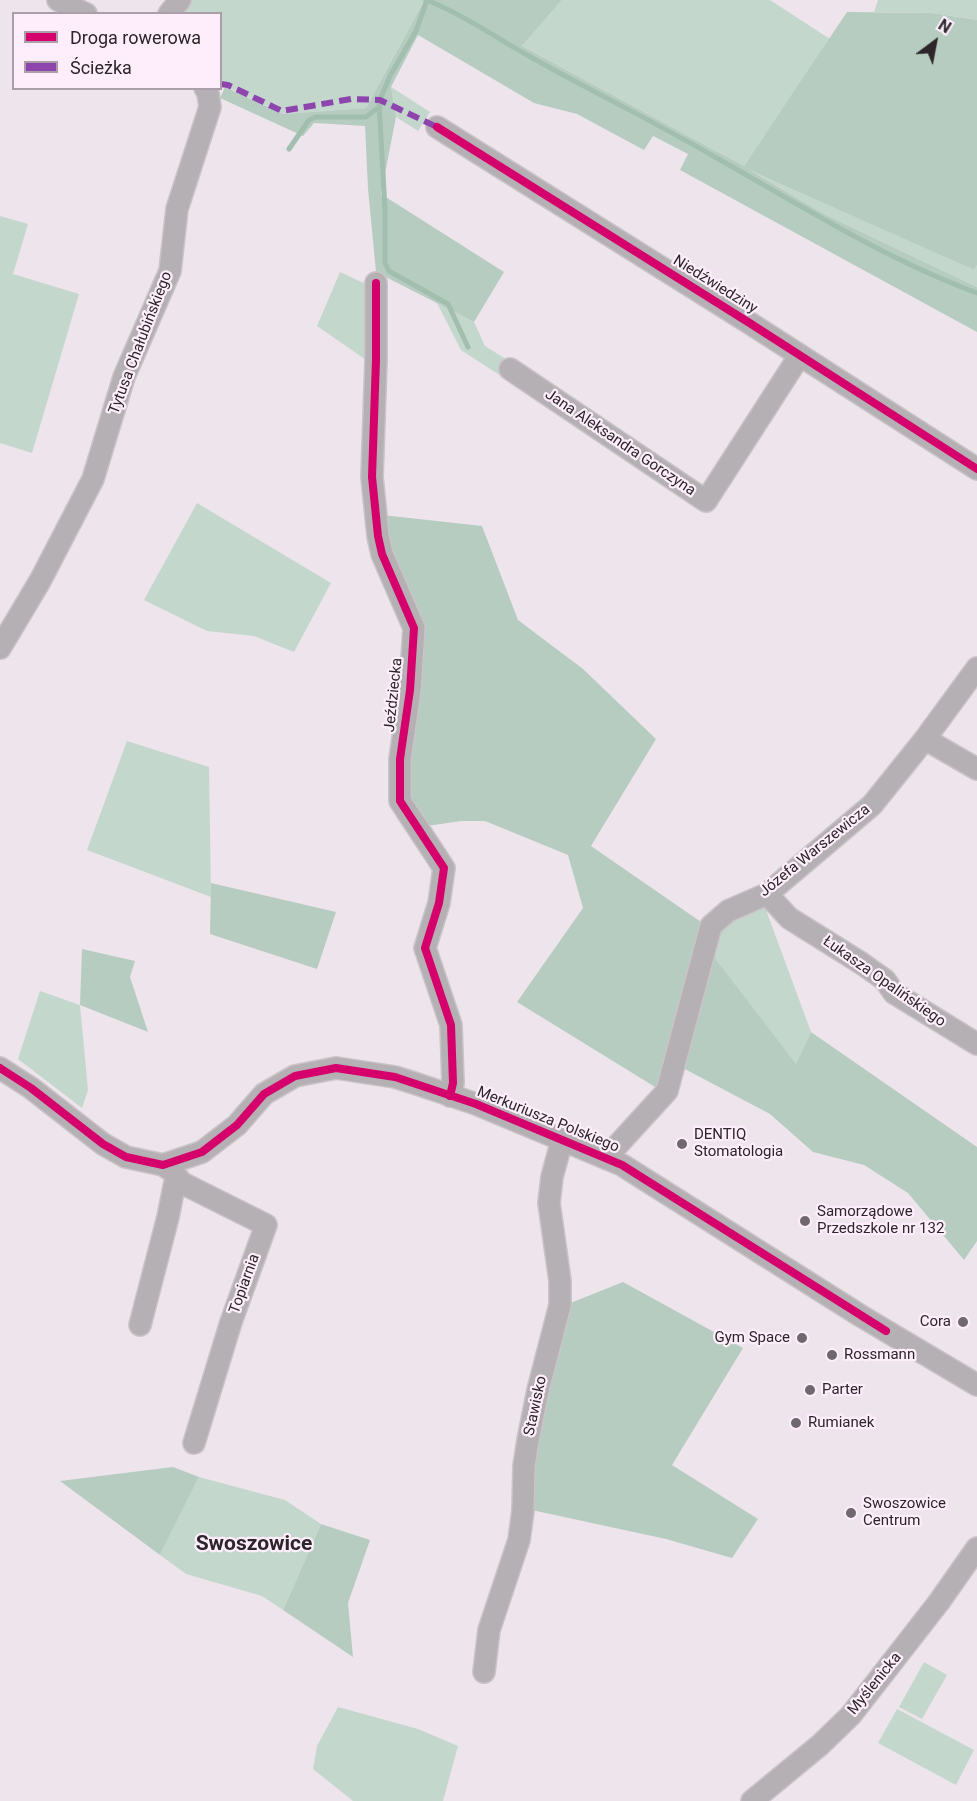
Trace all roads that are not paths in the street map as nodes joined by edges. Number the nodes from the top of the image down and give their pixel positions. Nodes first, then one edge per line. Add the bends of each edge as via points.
1 (58, 0) edge
2 (180, 0) edge
3 (82, 12) edge
4 (171, 12) edge
5 (206, 90) edge
6 (437, 126) dead end
7 (376, 283) dead end
8 (800, 355) junction
9 (510, 369) dead end
10 (977, 469) edge
11 (0, 648) edge
12 (977, 668) edge
13 (925, 739) junction
14 (977, 769) edge
15 (767, 894) junction
16 (977, 1044) edge
17 (0, 1068) edge
18 (450, 1096) junction
19 (562, 1140) junction
20 (607, 1159) junction
21 (170, 1171) junction
22 (140, 1325) dead end
23 (977, 1385) edge
24 (194, 1443) dead end
25 (977, 1548) edge
26 (484, 1672) dead end
27 (752, 1801) edge

1 - 3 street
2 - 4 street
5 - 11 street, Tytusa Chałubińskiego via 210,107 177,209 170,272 124,377 93,479
6 - 8 street, Niedźwiedziny
7 - 18 street, Jeździecka via 372,477 378,536 414,628 400,759 400,801 444,868 440,903 425,948 451,1025
8 - 9 street, Jana Aleksandra Gorczyna via 706,501
8 - 10 street, Niedźwiedziny
12 - 13 street, Józefa Warszewicza
13 - 14 street
13 - 15 street, Józefa Warszewicza via 872,805
15 - 16 street, Łukasza Opalińskiego via 789,918 885,980 894,993
15 - 20 street, Józefa Warszewicza via 728,910 711,926 667,1091
17 - 21 street via 103,1144 126,1157
18 - 19 street, Merkuriusza Polskiego
18 - 21 street, Merkuriusza Polskiego via 394,1077 336,1068 295,1076 264,1094 237,1125
19 - 20 street, Merkuriusza Polskiego
19 - 26 street, Stawisko via 549,1203 560,1305 528,1440 519,1540 489,1630
20 - 23 street, Merkuriusza Polskiego
21 - 22 street via 168,1217
21 - 24 street, Topiarnia via 182,1183 266,1225
25 - 27 street, Myślenicka via 851,1715

